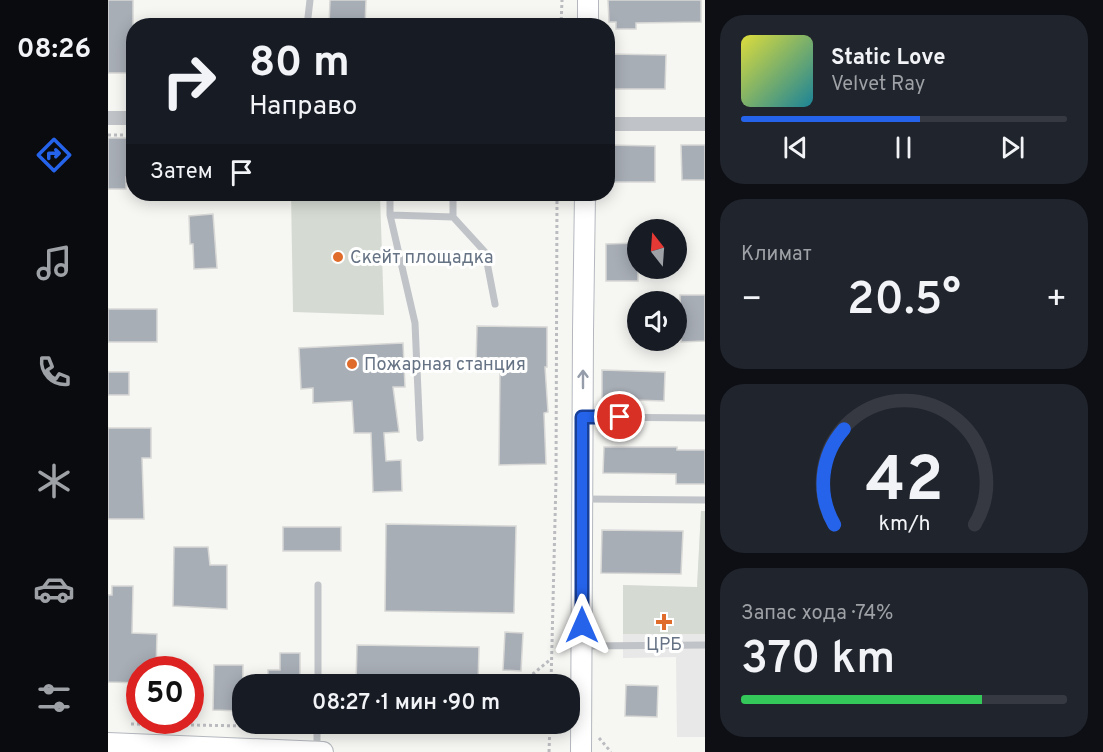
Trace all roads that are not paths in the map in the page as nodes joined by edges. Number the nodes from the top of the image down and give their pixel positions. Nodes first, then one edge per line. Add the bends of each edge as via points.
1 (310, 0) edge
2 (588, 0) edge
3 (308, 18) edge
4 (588, 18) edge
5 (108, 118) edge
6 (126, 118) edge
7 (615, 124) edge
8 (705, 124) edge
9 (390, 201) edge
10 (453, 201) edge
11 (585, 201) edge
12 (390, 215) junction
13 (453, 217) junction
14 (495, 304) dead end
15 (582, 417) junction
16 (705, 418) edge
17 (420, 438) dead end
18 (582, 499) junction
19 (705, 500) edge
20 (318, 585) dead end
21 (705, 645) edge
22 (582, 646) junction
23 (318, 674) edge
24 (317, 734) edge
25 (108, 743) edge
26 (317, 752) edge
27 (323, 752) edge
28 (581, 752) edge

1 - 3 lane
2 - 4 main road
5 - 6 street
7 - 8 street
9 - 12 lane
10 - 13 lane
15 -> 11 main road
12 - 13 lane
12 - 17 lane via 415,323
13 - 14 lane via 485,252
15 - 16 lane
15 - 18 main road
18 - 19 lane
18 - 22 main road
20 - 23 lane
21 - 22 lane
22 - 28 main road
24 - 26 lane
25 - 26 main road
26 - 27 main road

